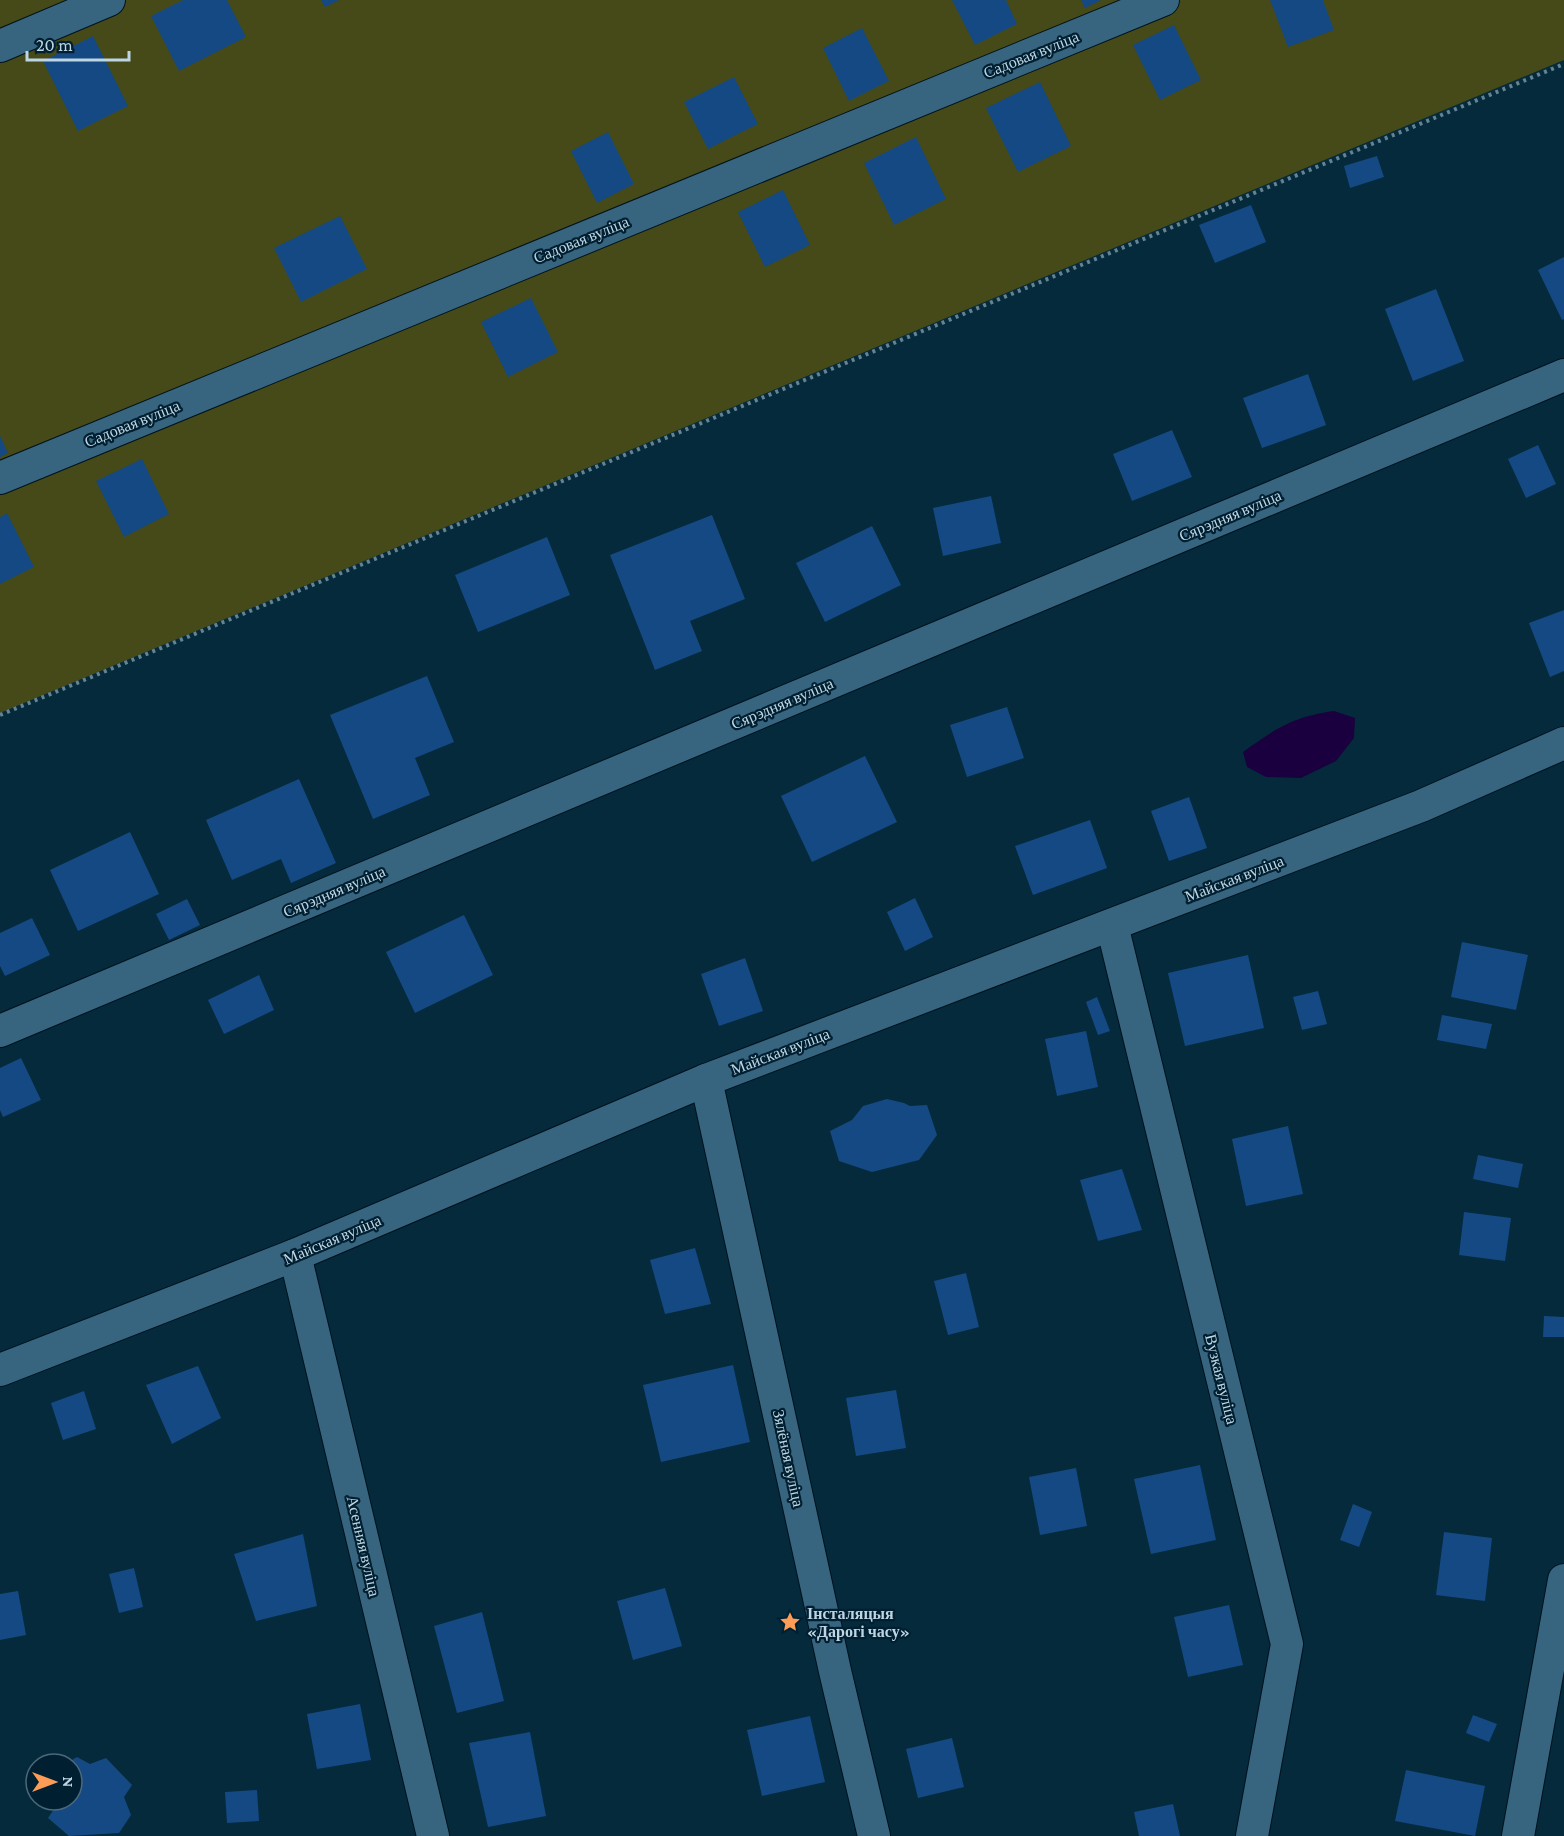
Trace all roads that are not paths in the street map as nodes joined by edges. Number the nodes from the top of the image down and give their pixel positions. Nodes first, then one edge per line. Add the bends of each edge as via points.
1 (109, 0) edge
2 (1163, 0) edge
3 (0, 46) edge
4 (1564, 375) edge
5 (0, 478) edge
6 (1564, 743) edge
7 (1112, 925) junction
8 (0, 1031) edge
9 (706, 1080) junction
10 (295, 1255) junction
11 (0, 1370) edge
12 (1564, 1580) edge
13 (433, 1836) edge
14 (874, 1836) edge
15 (1252, 1836) edge
16 (1518, 1836) edge

1 - 3 street
2 - 5 street, Садовая вуліца
4 - 8 street, Сярэдняя вуліца
6 - 7 street, Майская вуліца via 1422,806
7 - 9 street, Майская вуліца
7 - 15 street, Вузкая вуліца via 1287,1644
9 - 10 street, Майская вуліца
9 - 14 street, Зялёная вуліца
10 - 11 street, Майская вуліца
10 - 13 street, Асенняя вуліца
12 - 16 street

